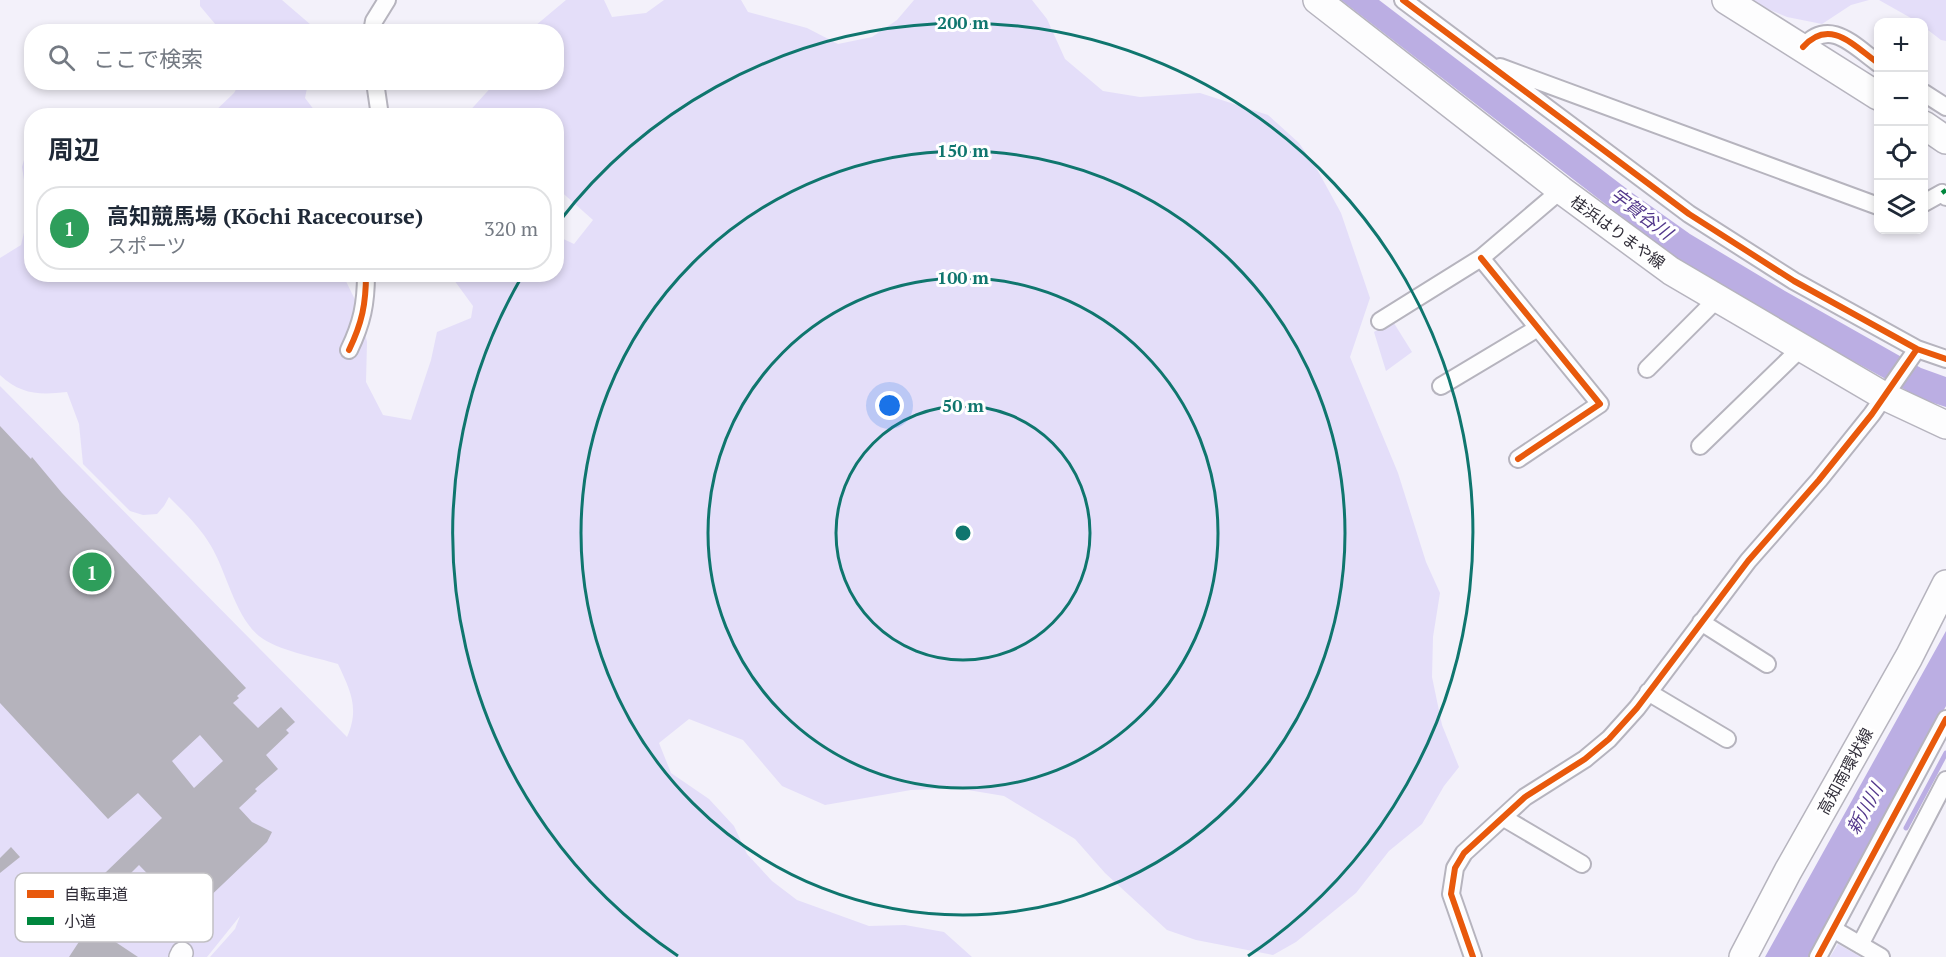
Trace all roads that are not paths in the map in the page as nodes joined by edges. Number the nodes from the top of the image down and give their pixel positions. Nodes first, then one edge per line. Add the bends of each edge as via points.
1 (387, 0) edge
2 (1317, 0) edge
3 (1403, 0) edge
4 (1726, 0) edge
5 (373, 24) edge
6 (1803, 47) junction
7 (1483, 60) junction
8 (1874, 60) edge
9 (376, 90) edge
10 (1874, 93) edge
11 (1928, 96) edge
12 (1946, 107) edge
13 (379, 108) edge
14 (1925, 126) edge
15 (1946, 140) edge
16 (1561, 190) junction
17 (1946, 196) edge
18 (1928, 200) edge
19 (1874, 205) edge
20 (1481, 258) junction
21 (366, 282) edge
22 (1718, 298) junction
23 (1380, 321) dead end
24 (1538, 328) junction
25 (1802, 347) junction
26 (349, 350) dead end
27 (1915, 352) junction
28 (1946, 359) edge
29 (1647, 369) dead end
30 (1442, 386) dead end
31 (1888, 391) junction
32 (1946, 425) edge
33 (1700, 446) dead end
34 (1518, 459) dead end
35 (1946, 584) edge
36 (1701, 622) junction
37 (1767, 664) dead end
38 (1648, 692) junction
39 (1946, 719) edge
40 (1727, 739) dead end
41 (1946, 780) edge
42 (1504, 818) junction
43 (1582, 864) dead end
44 (1833, 929) junction
45 (1860, 945) junction
46 (1473, 957) edge
47 (1743, 957) edge
48 (1818, 957) edge
49 (1881, 957) edge

1 - 5 street
2 - 16 main road, 桂浜はりまや線
3 - 7 street
4 - 6 main road
6 - 8 street via 1810,39 1831,33 1840,35
6 - 10 main road
7 - 19 street
7 - 27 street via 1689,214
9 - 13 street
11 - 12 street
14 - 15 main road
16 - 20 street
16 - 22 main road, 桂浜はりまや線 via 1671,271
17 - 18 street via 1942,193
20 - 23 street
20 - 24 street
21 - 26 street via 366,302
22 - 25 main road, 桂浜はりまや線
22 - 29 street
24 - 30 street
24 - 34 street via 1600,404
25 - 31 main road, 桂浜はりまや線
25 - 33 street
27 - 28 street
27 - 31 street
31 - 32 main road, 桂浜はりまや線
31 - 36 street
35 - 47 main road, 高知南環状線
36 - 37 street
36 - 38 street
38 - 40 street
38 - 42 street via 1609,739 1526,796
39 - 44 street
41 - 45 street
42 - 43 street
42 - 46 street via 1464,853 1455,868 1450,894
44 - 45 street
44 - 48 street
45 - 49 street

